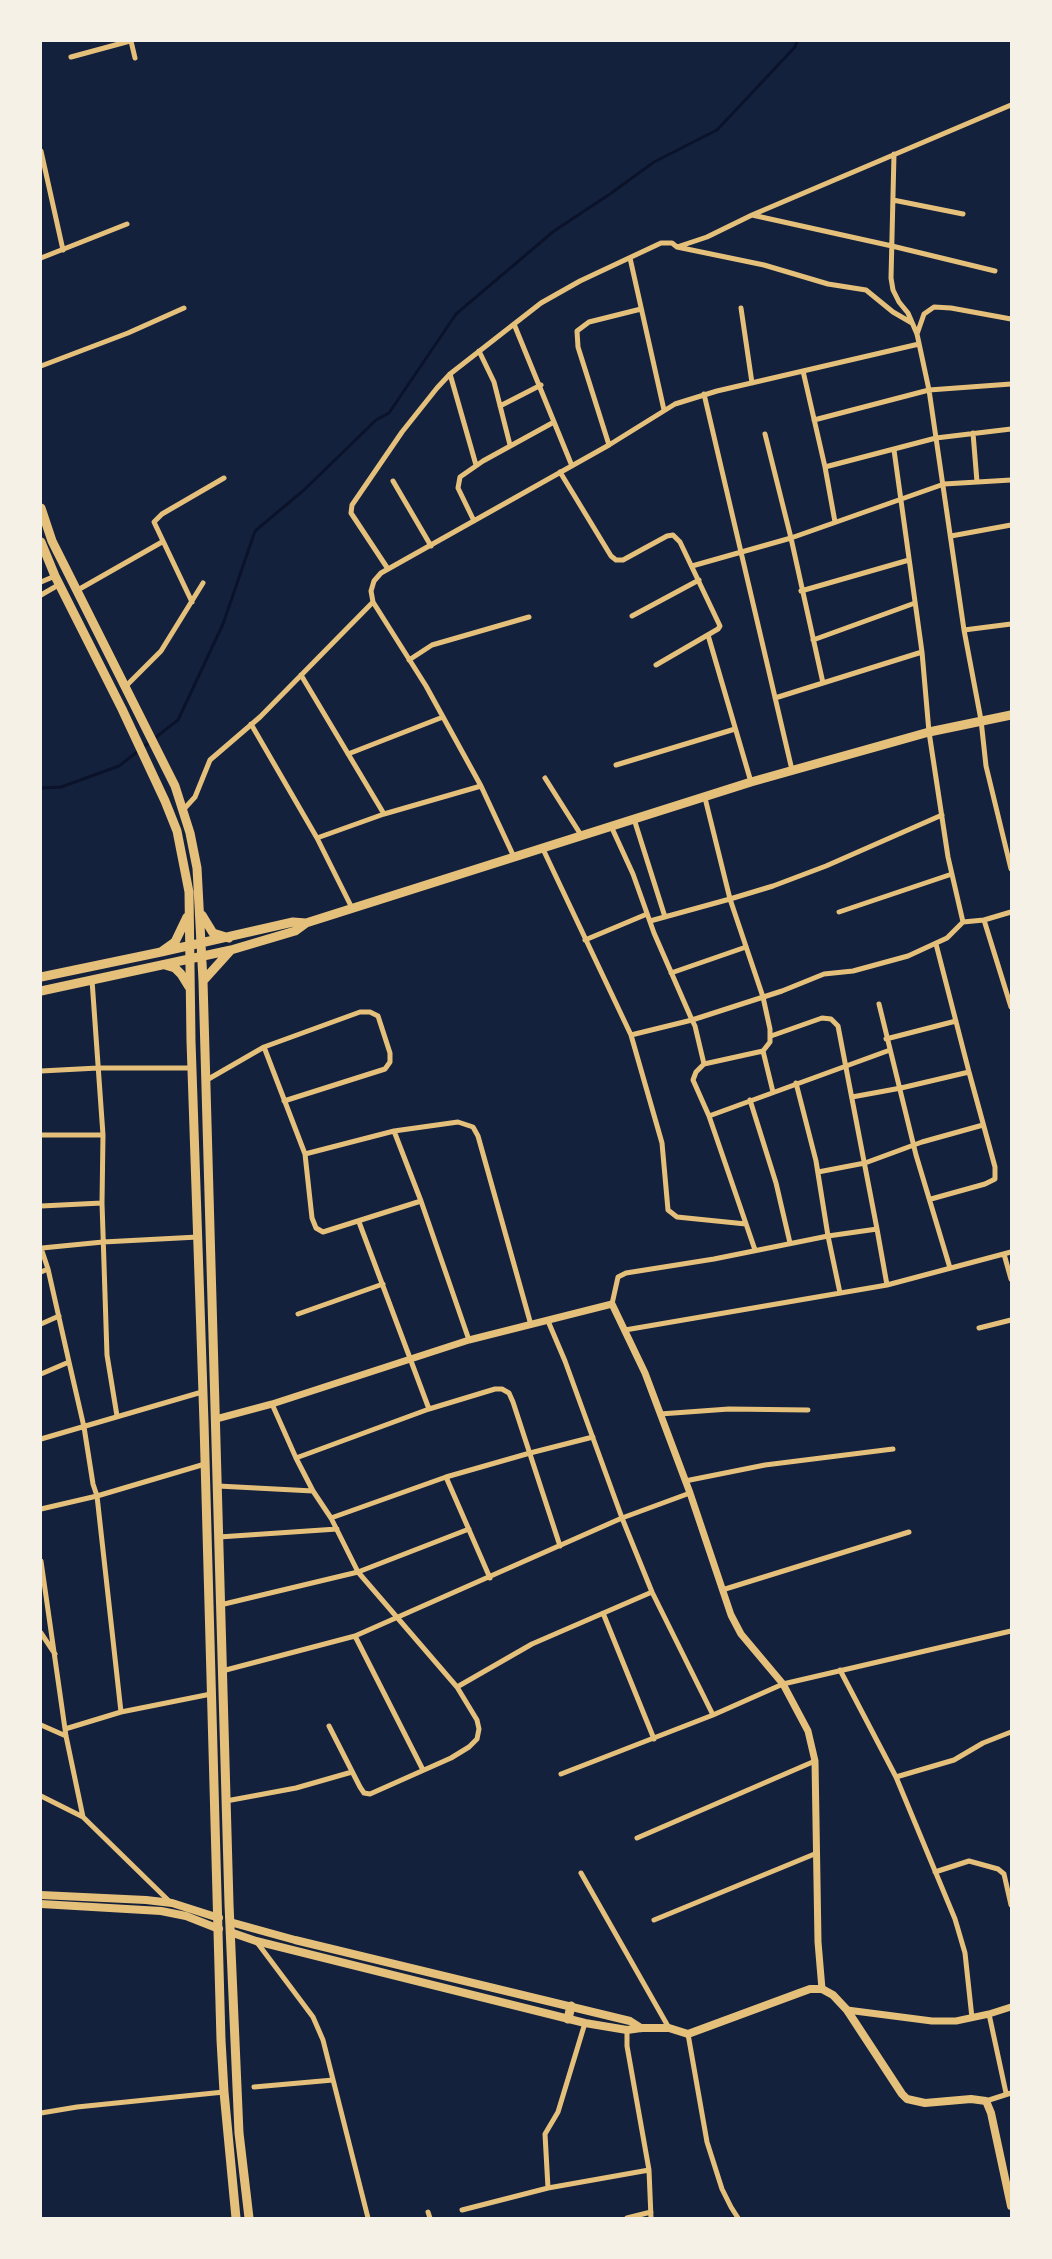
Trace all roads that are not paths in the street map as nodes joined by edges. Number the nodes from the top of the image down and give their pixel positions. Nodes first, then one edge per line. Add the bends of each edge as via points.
1 (131, 41) edge
2 (71, 57) dead end
3 (135, 58) dead end
4 (1011, 105) edge
5 (41, 150) edge
6 (894, 154) junction
7 (893, 200) junction
8 (964, 214) dead end
9 (752, 215) junction
10 (127, 224) dead end
11 (892, 246) junction
12 (677, 247) junction
13 (63, 250) junction
14 (41, 258) edge
15 (630, 258) junction
16 (995, 271) dead end
17 (184, 308) dead end
18 (740, 308) dead end
19 (641, 309) junction
20 (1011, 319) edge
21 (913, 323) junction
22 (514, 324) junction
23 (917, 334) junction
24 (919, 344) junction
25 (479, 351) junction
26 (41, 366) edge
27 (803, 371) junction
28 (450, 374) junction
29 (752, 383) junction
30 (1011, 384) edge
31 (540, 386) junction
32 (928, 390) junction
33 (704, 394) junction
34 (500, 406) junction
35 (664, 410) junction
36 (814, 420) junction
37 (554, 422) junction
38 (1011, 429) edge
39 (973, 433) junction
40 (765, 434) dead end
41 (936, 438) junction
42 (510, 445) junction
43 (609, 445) junction
44 (894, 450) junction
45 (476, 465) junction
46 (572, 466) junction
47 (825, 467) junction
48 (560, 472) junction
49 (224, 478) dead end
50 (1011, 480) edge
51 (393, 481) dead end
52 (976, 482) junction
53 (944, 484) junction
54 (901, 498) junction
55 (41, 508) edge
56 (474, 521) junction
57 (835, 522) junction
58 (1011, 525) edge
59 (951, 536) junction
60 (791, 538) junction
61 (41, 542) edge
62 (162, 542) junction
63 (430, 546) junction
64 (740, 552) junction
65 (909, 560) junction
66 (692, 566) junction
67 (388, 569) junction
68 (55, 576) junction
69 (699, 580) junction
70 (41, 582) edge
71 (203, 583) dead end
72 (60, 584) junction
73 (76, 591) junction
74 (802, 591) junction
75 (41, 594) edge
76 (192, 602) junction
77 (373, 602) junction
78 (915, 603) junction
79 (632, 616) dead end
80 (529, 617) dead end
81 (1011, 624) edge
82 (964, 630) junction
83 (708, 635) junction
84 (813, 640) junction
85 (922, 652) junction
86 (409, 660) junction
87 (656, 665) dead end
88 (301, 675) junction
89 (823, 683) junction
90 (125, 687) junction
91 (775, 698) junction
92 (1011, 715) edge
93 (443, 717) junction
94 (982, 720) junction
95 (251, 724) junction
96 (735, 729) junction
97 (929, 732) junction
98 (348, 754) junction
99 (616, 765) dead end
100 (792, 770) junction
101 (545, 778) dead end
102 (751, 782) junction
103 (481, 786) junction
104 (704, 798) junction
105 (184, 810) junction
106 (384, 814) junction
107 (942, 814) junction
108 (634, 819) junction
109 (611, 826) junction
110 (581, 835) junction
111 (317, 838) junction
112 (542, 847) junction
113 (1009, 848) edge
114 (514, 857) junction
115 (1011, 869) edge
116 (952, 874) junction
117 (730, 899) junction
118 (352, 908) junction
119 (839, 912) dead end
120 (1011, 912) edge
121 (201, 913) junction
122 (189, 914) junction
123 (648, 914) junction
124 (665, 917) junction
125 (984, 920) junction
126 (650, 921) junction
127 (963, 922) junction
128 (306, 923) junction
129 (229, 938) junction
130 (585, 940) junction
131 (202, 944) junction
132 (936, 944) junction
133 (189, 947) junction
134 (746, 947) junction
135 (231, 950) junction
136 (161, 952) junction
137 (202, 956) junction
138 (189, 959) junction
139 (163, 965) junction
140 (671, 973) junction
141 (41, 977) edge
142 (92, 980) junction
143 (203, 981) junction
144 (190, 988) junction
145 (41, 990) edge
146 (763, 997) junction
147 (879, 1004) dead end
148 (1011, 1007) edge
149 (692, 1020) junction
150 (956, 1021) junction
151 (631, 1035) junction
152 (771, 1036) junction
153 (886, 1038) junction
154 (264, 1047) junction
155 (890, 1050) junction
156 (763, 1051) junction
157 (704, 1064) junction
158 (846, 1066) junction
159 (98, 1068) junction
160 (192, 1068) junction
161 (41, 1071) edge
162 (969, 1072) junction
163 (205, 1081) junction
164 (796, 1083) junction
165 (901, 1088) junction
166 (773, 1092) junction
167 (852, 1096) junction
168 (750, 1100) junction
169 (284, 1101) junction
170 (709, 1116) junction
171 (983, 1125) junction
172 (394, 1131) junction
173 (103, 1134) junction
174 (41, 1135) edge
175 (914, 1145) junction
176 (305, 1154) junction
177 (865, 1163) junction
178 (818, 1172) junction
179 (931, 1199) junction
180 (421, 1201) junction
181 (102, 1203) junction
182 (41, 1206) edge
183 (359, 1222) junction
184 (746, 1224) junction
185 (877, 1229) junction
186 (828, 1236) junction
187 (198, 1237) junction
188 (103, 1242) junction
189 (790, 1243) junction
190 (42, 1248) edge
191 (755, 1250) junction
192 (1011, 1252) edge
193 (1004, 1254) junction
194 (950, 1268) junction
195 (48, 1269) junction
196 (41, 1272) edge
197 (1011, 1279) edge
198 (383, 1284) junction
199 (887, 1285) junction
200 (840, 1293) junction
201 (612, 1304) junction
202 (298, 1314) dead end
203 (59, 1316) junction
204 (1011, 1320) edge
205 (548, 1321) junction
206 (41, 1324) edge
207 (531, 1325) junction
208 (978, 1328) dead end
209 (624, 1330) junction
210 (469, 1340) junction
211 (411, 1358) junction
212 (70, 1362) junction
213 (41, 1374) edge
214 (202, 1392) junction
215 (272, 1404) junction
216 (429, 1409) junction
217 (808, 1410) dead end
218 (660, 1414) junction
219 (117, 1416) junction
220 (216, 1419) junction
221 (84, 1427) junction
222 (594, 1437) junction
223 (41, 1439) edge
224 (893, 1449) dead end
225 (530, 1453) junction
226 (296, 1458) junction
227 (205, 1464) junction
228 (446, 1477) junction
229 (685, 1481) junction
230 (218, 1486) junction
231 (313, 1491) junction
232 (690, 1493) junction
233 (97, 1496) junction
234 (41, 1509) edge
235 (331, 1518) junction
236 (622, 1518) junction
237 (337, 1529) junction
238 (469, 1529) junction
239 (910, 1532) dead end
240 (219, 1537) junction
241 (560, 1546) junction
242 (41, 1561) edge
243 (358, 1572) junction
244 (490, 1578) junction
245 (722, 1590) junction
246 (652, 1592) junction
247 (220, 1604) junction
248 (603, 1613) junction
249 (396, 1617) junction
250 (1011, 1631) edge
251 (41, 1633) edge
252 (355, 1636) junction
253 (56, 1655) junction
254 (840, 1670) junction
255 (222, 1671) junction
256 (783, 1684) junction
257 (457, 1687) junction
258 (211, 1694) junction
259 (121, 1712) junction
260 (712, 1715) junction
261 (41, 1726) edge
262 (329, 1726) dead end
263 (65, 1729) junction
264 (1011, 1732) edge
265 (66, 1736) junction
266 (654, 1738) junction
267 (814, 1761) junction
268 (423, 1770) junction
269 (352, 1772) junction
270 (561, 1774) dead end
271 (896, 1777) junction
272 (41, 1796) edge
273 (226, 1801) junction
274 (82, 1817) junction
275 (637, 1838) dead end
276 (817, 1853) junction
277 (936, 1872) junction
278 (580, 1873) dead end
279 (41, 1895) edge
280 (172, 1903) junction
281 (41, 1904) edge
282 (1011, 1905) edge
283 (219, 1918) junction
284 (654, 1920) dead end
285 (230, 1922) junction
286 (219, 1929) junction
287 (230, 1932) junction
288 (256, 1941) junction
289 (822, 1989) junction
290 (571, 2006) junction
291 (1011, 2007) edge
292 (847, 2010) junction
293 (989, 2014) junction
294 (972, 2018) junction
295 (568, 2019) junction
296 (585, 2023) junction
297 (641, 2028) junction
298 (669, 2028) junction
299 (627, 2030) junction
300 (688, 2034) junction
301 (333, 2080) junction
302 (254, 2087) dead end
303 (224, 2092) junction
304 (1008, 2093) edge
305 (986, 2101) junction
306 (41, 2113) edge
307 (649, 2170) junction
308 (548, 2188) junction
309 (1011, 2206) edge
310 (462, 2210) dead end
311 (651, 2215) edge
312 (236, 2218) edge
313 (249, 2218) edge
314 (368, 2218) edge
315 (627, 2218) edge
316 (738, 2218) edge

1 - 2 street
1 - 3 street
4 - 6 street
5 - 13 street
6 - 7 street
6 - 9 street
7 - 8 street
7 - 11 street
9 - 11 street
9 - 12 street
10 - 13 street
11 - 16 street
11 - 21 street via 893,290
12 - 15 street via 672,243 661,243
12 - 21 street via 764,265 828,284 866,290
13 - 14 street
15 - 19 street
15 - 22 street via 556,293
17 - 26 street
18 - 29 street
19 - 35 street
19 - 43 street via 589,322 577,331 578,347
20 - 23 street via 934,307 924,314
21 - 23 street
22 - 25 street
22 - 31 street
23 - 24 street
24 - 27 street
24 - 32 street
25 - 28 street
25 - 34 street via 494,382
27 - 29 street
27 - 36 street
28 - 45 street
28 - 67 street via 402,432 352,505 351,513
29 - 33 street
30 - 32 street
31 - 34 street
31 - 37 street
32 - 36 street
32 - 41 street
33 - 35 street
33 - 64 street
34 - 42 street
35 - 43 street
36 - 47 street
37 - 42 street
37 - 46 street
38 - 39 street
39 - 41 street
39 - 52 street
40 - 60 street
41 - 44 street
41 - 53 street
42 - 45 street
43 - 46 street
44 - 47 street
44 - 54 street
45 - 56 street via 458,482
46 - 48 street
47 - 57 street
48 - 56 street
48 - 66 street via 614,558 623,560 673,535
49 - 62 street via 157,518 154,528
50 - 52 street
51 - 63 street
52 - 53 street
53 - 54 street
53 - 59 street
54 - 57 street
54 - 65 street
55 - 73 main road via 52,542
56 - 63 street
57 - 60 street
58 - 59 street
59 - 82 street
60 - 64 street
60 - 74 street
61 - 68 main road
62 - 73 street
62 - 76 street
63 - 67 street
64 - 66 street
64 - 91 street
65 - 74 street
65 - 78 street
66 - 69 street
67 - 77 street via 374,581 371,591
68 - 70 street
68 - 72 main road
69 - 79 street
69 - 83 street via 719,621 718,630
71 - 76 street
72 - 75 street
72 - 122 main road via 122,708 177,831 190,892
73 - 90 main road
74 - 84 street
76 - 90 street via 161,651
77 - 86 street
77 - 88 street
78 - 84 street
78 - 85 street
80 - 86 street via 432,645
81 - 82 street
82 - 94 street
83 - 87 street
83 - 96 street
84 - 89 street
85 - 89 street
85 - 97 street
86 - 93 street
88 - 95 street
88 - 98 street
89 - 91 street
90 - 105 main road
91 - 100 street
92 - 94 main road
93 - 98 street
93 - 103 street
94 - 97 main road
94 - 113 street via 986,766
95 - 105 street via 210,760 196,797
95 - 111 street
96 - 99 street
96 - 102 street
97 - 100 main road
97 - 107 street
98 - 106 street
100 - 102 main road
101 - 110 street
102 - 104 main road
103 - 106 street
103 - 114 street
104 - 108 main road
104 - 117 street
105 - 121 main road via 197,868
106 - 111 street
107 - 116 street
107 - 117 street via 826,866
108 - 109 main road
108 - 124 street
109 - 110 main road
109 - 123 street
110 - 112 main road
111 - 118 street
112 - 114 main road
112 - 130 street
113 - 115 street
114 - 118 main road
116 - 119 street
116 - 127 street
117 - 124 street
117 - 134 street
118 - 128 main road
120 - 125 street
121 - 129 main road via 213,933
121 - 131 main road
122 - 133 main road
122 - 136 main road via 175,942
123 - 126 street
123 - 130 street
124 - 126 street
125 - 127 street
125 - 148 street
126 - 140 street
127 - 132 street
128 - 129 main road via 292,922
128 - 135 main road via 295,930
129 - 131 main road
130 - 151 street
131 - 133 main road
131 - 137 main road
132 - 146 street via 908,956 853,971 824,974
132 - 150 street
133 - 136 main road
133 - 138 main road
134 - 140 street
134 - 146 street
135 - 137 main road
135 - 143 main road
136 - 141 main road
137 - 138 main road
137 - 143 main road
138 - 139 main road
138 - 144 main road
139 - 142 main road
139 - 144 main road via 174,968
140 - 149 street
142 - 145 main road
142 - 159 street
143 - 163 main road
144 - 160 main road
146 - 149 street
146 - 152 street
147 - 153 street
149 - 151 street
149 - 157 street
150 - 153 street
150 - 162 street
151 - 184 street via 662,1143 668,1210 677,1218
152 - 156 street
152 - 158 street via 817,1019 831,1019 838,1026
153 - 155 street
154 - 163 street
154 - 169 street
154 - 169 street via 360,1012 378,1016 390,1053 390,1062 385,1070
155 - 158 street
155 - 165 street
156 - 157 street
156 - 166 street
157 - 170 street via 693,1080
158 - 164 street
158 - 167 street
159 - 160 street
159 - 161 street
159 - 173 street
160 - 187 main road
162 - 165 street
162 - 171 street
163 - 220 main road
164 - 166 street
164 - 178 street
165 - 167 street
165 - 175 street
166 - 168 street
167 - 177 street
168 - 170 street
168 - 189 street via 776,1183
169 - 176 street
170 - 184 street
171 - 175 street
171 - 179 street via 995,1179
172 - 176 street
172 - 180 street
172 - 207 street via 458,1122 473,1127
173 - 174 street
173 - 181 street
175 - 177 street
175 - 179 street
176 - 183 street via 316,1228 323,1232
177 - 178 street
177 - 185 street
178 - 186 street
179 - 194 street
180 - 183 street
180 - 210 street
181 - 182 street
181 - 188 street
183 - 198 street
184 - 191 street
185 - 186 street
185 - 199 street
186 - 189 street
186 - 200 street
187 - 188 street
187 - 214 main road
188 - 190 street
188 - 219 street via 107,1355
189 - 191 street
190 - 195 street
191 - 201 street via 621,1274
192 - 193 street
193 - 194 street
193 - 197 street
194 - 199 street
195 - 196 street
195 - 203 street
198 - 202 street
198 - 211 street
199 - 200 street
200 - 209 street
201 - 205 street
201 - 209 street
203 - 206 street
203 - 212 street
204 - 208 street
205 - 207 street
205 - 222 street
207 - 210 street
209 - 218 street via 645,1372
210 - 211 street
211 - 215 street
211 - 216 street
212 - 213 street
212 - 221 street
214 - 219 street
214 - 227 main road
215 - 220 street
215 - 226 street
216 - 225 street via 502,1388 509,1393
216 - 226 street
217 - 218 street
218 - 229 street
219 - 221 street
220 - 230 main road
221 - 223 street
221 - 233 street
222 - 225 street
222 - 236 street
224 - 229 street via 765,1465
225 - 228 street
225 - 241 street
226 - 231 street
227 - 233 street
227 - 258 main road
228 - 235 street
228 - 238 street
229 - 232 street
230 - 231 street
230 - 240 main road
231 - 235 street
232 - 236 street
232 - 245 street
233 - 234 street
233 - 259 street
235 - 237 street
236 - 241 street
236 - 246 street
237 - 240 street
237 - 243 street
238 - 243 street
238 - 244 street
239 - 245 street
240 - 247 main road
241 - 244 street
242 - 253 street
243 - 247 street
243 - 249 street
244 - 249 street
245 - 256 street via 740,1634
246 - 248 street
246 - 260 street
247 - 255 main road
248 - 257 street via 532,1644
248 - 266 street
249 - 252 street
249 - 257 street
250 - 254 street
251 - 253 street
252 - 255 street
252 - 268 street
253 - 263 street
254 - 256 street
254 - 271 street
255 - 273 main road
256 - 260 street
256 - 267 street via 808,1731
257 - 268 street via 477,1720 476,1739 452,1758
258 - 259 street
258 - 283 main road
259 - 263 street
260 - 266 street
261 - 265 street
262 - 269 street
263 - 265 street
264 - 271 street via 954,1760
265 - 274 street
266 - 270 street
267 - 275 street
267 - 276 street
268 - 269 street via 370,1794 364,1793
269 - 273 street via 296,1788
271 - 277 street
272 - 274 street
273 - 285 main road
274 - 280 street
276 - 284 street
276 - 289 street
277 - 282 street via 969,1862 998,1869 1004,1874
277 - 294 street via 960,1935
278 - 298 street
279 - 280 main road
280 - 283 main road
281 - 286 main road via 161,1911 186,1916
283 - 285 main road
283 - 286 main road
285 - 287 main road
285 - 290 main road
286 - 287 main road
286 - 303 main road
287 - 288 main road
287 - 313 main road via 239,2133
288 - 295 main road
288 - 301 street via 313,2017 323,2040
289 - 292 main road via 833,1994
289 - 300 main road via 810,1989
290 - 295 main road
290 - 297 main road via 630,2021
291 - 293 street
292 - 294 street via 932,2021
292 - 305 main road via 907,2099 925,2103
293 - 294 street
293 - 304 street
295 - 296 main road
296 - 299 main road
296 - 308 street via 558,2112 545,2134
297 - 298 main road
297 - 299 main road
298 - 300 main road
299 - 307 street
300 - 316 street via 709,2150 730,2208
301 - 302 street
301 - 314 street
303 - 306 street
303 - 312 main road
304 - 305 street
305 - 309 main road
307 - 308 street
307 - 311 street
308 - 310 street
311 - 315 street

